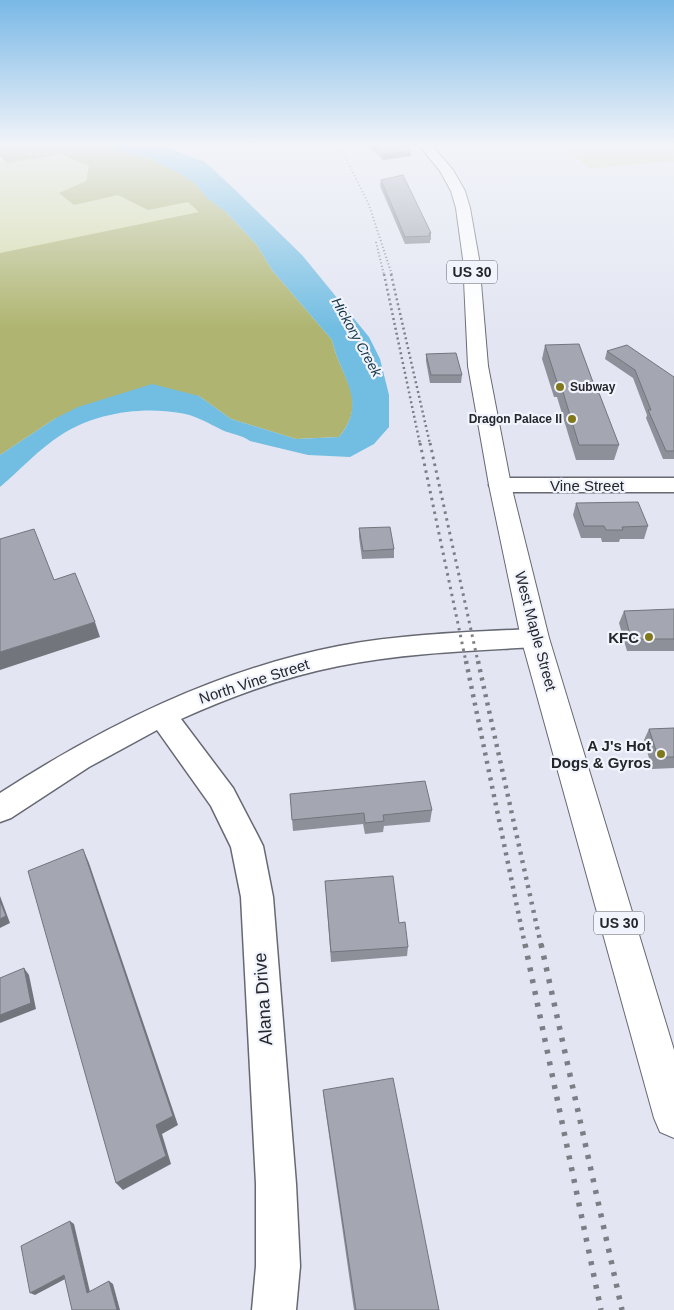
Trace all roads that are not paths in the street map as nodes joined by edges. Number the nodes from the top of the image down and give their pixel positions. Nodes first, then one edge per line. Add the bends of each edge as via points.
1 (462, 205) edge
2 (500, 485) junction
3 (674, 485) edge
4 (535, 638) junction
5 (162, 715) junction
6 (0, 809) edge
7 (674, 1118) edge
8 (274, 1310) edge

1 - 2 main road, West Maple Street / US 30 via 471,260 478,366
2 - 3 street, Vine Street
2 - 4 main road, West Maple Street / US 30
4 - 5 street, North Vine Street via 380,650 338,657 212,692
4 - 7 main road, West Maple Street / US 30
5 - 6 street, North Vine Street via 59,770
5 - 8 street, Alana Drive via 222,797 247,846 257,897 276,1184 278,1266

